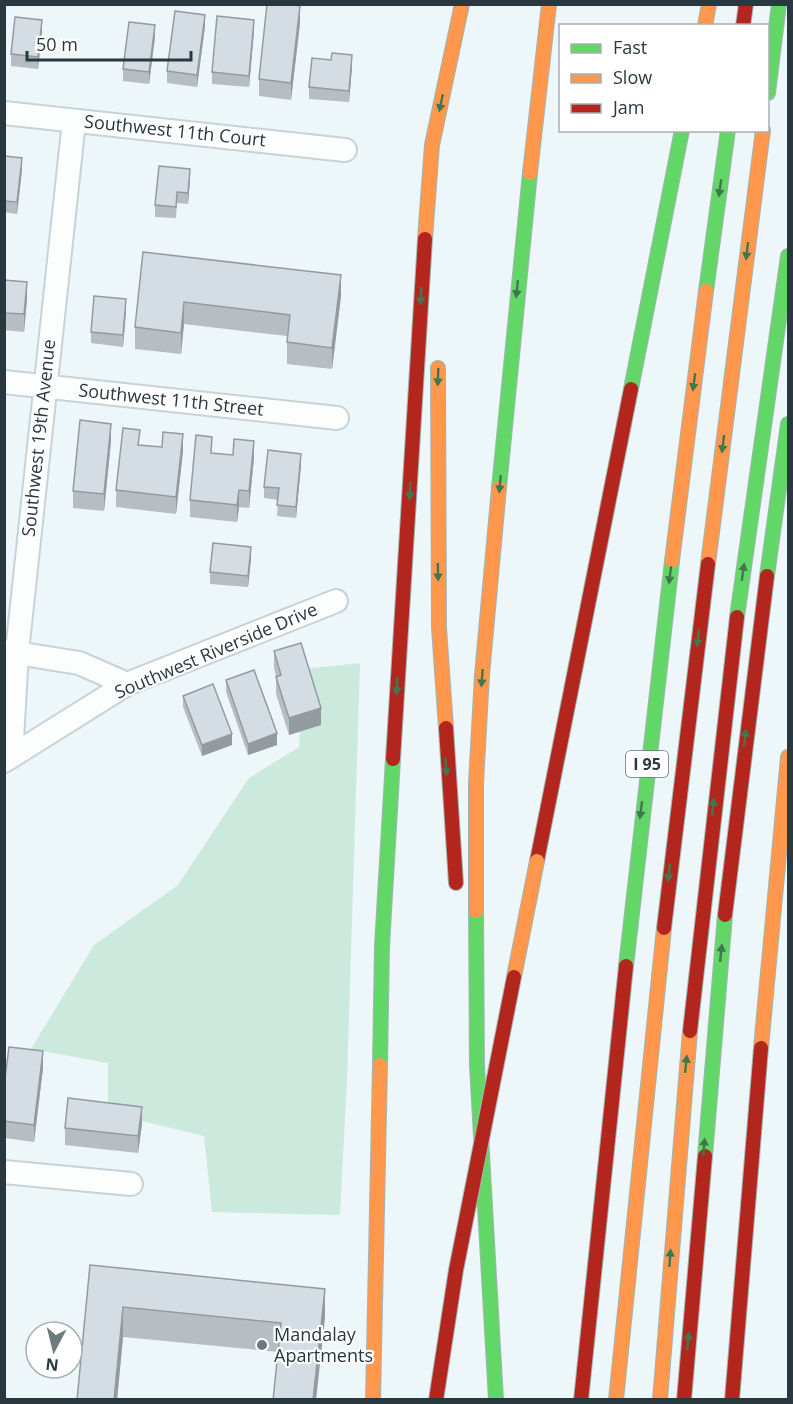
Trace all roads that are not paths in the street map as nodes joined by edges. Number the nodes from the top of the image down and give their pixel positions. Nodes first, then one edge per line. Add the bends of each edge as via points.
1 (463, 4) edge
2 (549, 4) edge
3 (709, 4) edge
4 (746, 4) edge
5 (779, 4) edge
6 (705, 24) edge
7 (742, 24) edge
8 (769, 85) edge
9 (4, 113) edge
10 (453, 118) dead end
11 (74, 121) junction
12 (682, 132) edge
13 (728, 132) edge
14 (763, 132) edge
15 (345, 150) dead end
16 (789, 256) edge
17 (439, 352) dead end
18 (4, 382) edge
19 (45, 386) junction
20 (338, 418) dead end
21 (789, 424) edge
22 (336, 602) dead end
23 (10, 651) edge
24 (127, 684) junction
25 (789, 757) edge
26 (8, 759) edge
27 (457, 900) dead end
28 (461, 948) dead end
29 (477, 1066) junction
30 (4, 1172) edge
31 (131, 1184) dead end
32 (374, 1400) edge
33 (436, 1400) edge
34 (495, 1400) edge
35 (581, 1400) edge
36 (616, 1400) edge
37 (660, 1400) edge
38 (684, 1400) edge
39 (732, 1400) edge

1 - 10 highway
1 -> 32 highway via 432,145 423,265 382,946
2 -> 29 highway via 515,307 482,675 475,845
3 - 6 highway
4 - 7 highway
5 - 8 highway
9 - 11 street, Southwest 11th Court
11 - 15 street, Southwest 11th Court
11 - 19 street, Southwest 19th Avenue
12 - 33 highway, bridge via 456,1270
13 -> 35 highway, I 95 via 641,811
14 -> 36 highway via 674,831
37 -> 16 highway via 684,1087 709,836
17 -> 27 highway via 439,628
18 - 19 street, Southwest 11th Street
19 - 20 street, Southwest 11th Street
19 - 23 street, Southwest 19th Avenue
38 -> 21 highway via 725,918
22 - 24 street, Southwest Riverside Drive
23 - 24 street via 79,663
23 - 26 street, Southwest 19th Avenue
24 - 26 street, Southwest Riverside Drive
25 - 39 highway
28 - 29 highway
29 - 34 highway
30 - 31 street

